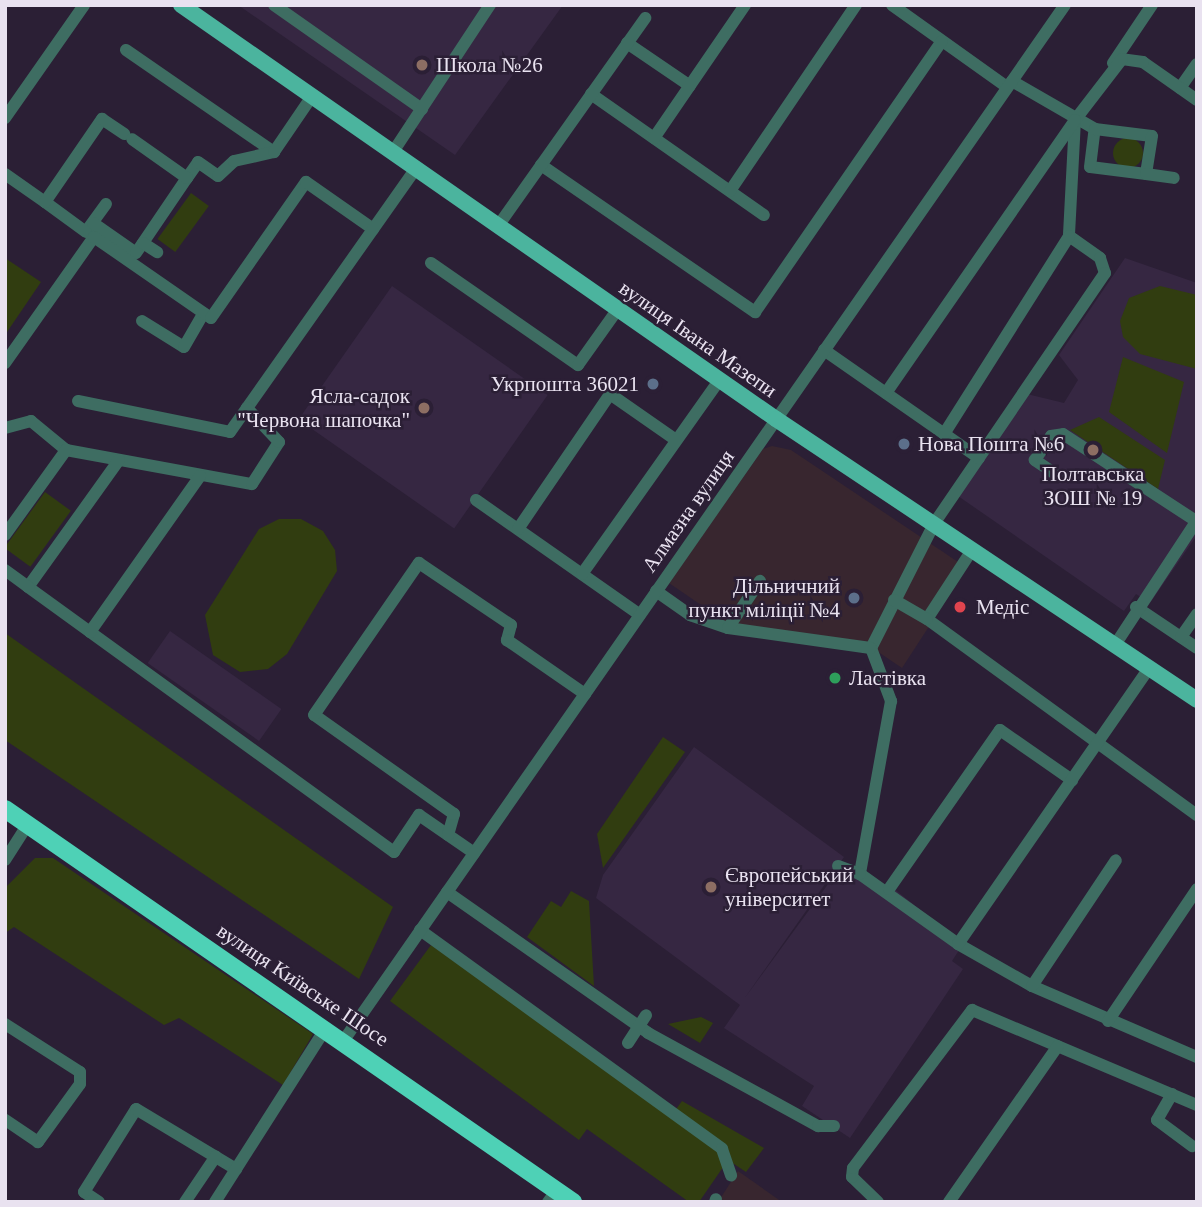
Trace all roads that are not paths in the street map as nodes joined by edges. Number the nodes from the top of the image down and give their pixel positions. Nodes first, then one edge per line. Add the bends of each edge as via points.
1 (84, 5) edge
2 (181, 5) edge
3 (274, 5) edge
4 (490, 5) edge
5 (745, 5) edge
6 (856, 5) edge
7 (892, 5) edge
8 (1065, 5) edge
9 (1152, 5) edge
10 (645, 18) dead end
11 (942, 41) junction
12 (627, 43) junction
13 (126, 50) dead end
14 (1113, 63) junction
15 (1197, 64) edge
16 (1010, 84) junction
17 (690, 86) junction
18 (1180, 88) junction
19 (591, 94) junction
20 (312, 96) junction
21 (1197, 100) edge
22 (422, 109) junction
23 (5, 118) edge
24 (1075, 120) junction
25 (1095, 129) junction
26 (654, 138) junction
27 (274, 152) junction
28 (393, 152) junction
29 (541, 165) junction
30 (416, 168) junction
31 (5, 174) edge
32 (1146, 174) junction
33 (187, 178) junction
34 (1174, 178) dead end
35 (730, 191) junction
36 (45, 202) junction
37 (106, 204) dead end
38 (764, 215) dead end
39 (498, 226) junction
40 (373, 229) junction
41 (91, 231) junction
42 (1069, 236) junction
43 (143, 243) junction
44 (157, 252) dead end
45 (432, 262) dead end
46 (618, 309) junction
47 (204, 313) junction
48 (142, 321) dead end
49 (824, 350) junction
50 (5, 363) edge
51 (720, 379) junction
52 (886, 393) junction
53 (78, 401) dead end
54 (247, 408) junction
55 (776, 419) junction
56 (5, 428) edge
57 (944, 434) junction
58 (677, 440) junction
59 (66, 450) junction
60 (979, 458) junction
61 (119, 460) junction
62 (1057, 475) dead end
63 (200, 476) junction
64 (476, 500) dead end
65 (1196, 521) edge
66 (934, 524) junction
67 (518, 529) junction
68 (5, 534) edge
69 (972, 550) junction
70 (5, 570) edge
71 (582, 574) junction
72 (760, 581) dead end
73 (28, 587) junction
74 (656, 591) junction
75 (894, 600) junction
76 (1136, 607) junction
77 (1197, 614) edge
78 (640, 615) junction
79 (927, 619) junction
80 (728, 628) junction
81 (90, 632) junction
82 (1181, 637) junction
83 (1115, 645) junction
84 (871, 648) junction
85 (1197, 648) edge
86 (1149, 668) junction
87 (585, 694) junction
88 (1197, 700) edge
89 (1096, 745) junction
90 (1072, 780) junction
91 (5, 809) edge
92 (1197, 815) edge
93 (28, 824) junction
94 (448, 835) junction
95 (474, 853) junction
96 (5, 860) edge
97 (1116, 860) dead end
98 (838, 866) dead end
99 (860, 873) junction
100 (889, 889) junction
101 (1197, 889) edge
102 (447, 892) junction
103 (420, 930) junction
104 (958, 944) junction
105 (1032, 986) junction
106 (646, 1015) dead end
107 (1108, 1021) junction
108 (5, 1024) edge
109 (639, 1027) junction
110 (326, 1028) junction
111 (344, 1040) junction
112 (628, 1044) dead end
113 (1058, 1046) junction
114 (1197, 1057) edge
115 (1172, 1094) junction
116 (1197, 1105) edge
117 (5, 1120) edge
118 (834, 1126) dead end
119 (1192, 1146) dead end
120 (216, 1156) junction
121 (236, 1168) junction
122 (731, 1175) dead end
123 (552, 1196) edge
124 (216, 1201) edge
125 (99, 1202) edge
126 (185, 1202) edge
127 (573, 1202) edge
128 (878, 1202) edge
129 (949, 1202) edge

1 - 23 street
2 - 20 main road, вулиця Івана Мазепи
3 - 22 street
4 - 22 street
5 - 17 street
6 - 35 street
7 - 11 street
8 - 16 street, Алмазна вулиця
9 - 14 street
10 - 12 street
11 - 16 street
11 - 29 street via 755,313
12 - 17 street
12 - 19 street
13 - 27 street
14 - 18 street via 1143,62
14 - 24 street
15 - 18 street
16 - 24 street
16 - 49 street, Алмазна вулиця
17 - 26 street
18 - 21 street
19 - 26 street
19 - 29 street
20 - 27 street
20 - 28 main road, вулиця Івана Мазепи
22 - 28 street
24 - 25 street
24 - 42 street
24 - 52 street
25 - 32 street via 1090,167
25 - 32 street via 1152,136
26 - 35 street
27 - 33 street via 234,161 218,176 198,162
28 - 30 main road, вулиця Івана Мазепи
29 - 39 street
30 - 39 main road, вулиця Івана Мазепи
30 - 40 street
31 - 36 street
32 - 34 street
33 - 36 street via 102,119
33 - 43 street
35 - 38 street
36 - 41 street
37 - 41 street
39 - 46 main road, вулиця Івана Мазепи
40 - 47 street via 306,182 211,318
40 - 54 street
41 - 43 street via 136,253
41 - 47 street
41 - 50 street
42 - 57 street
42 - 60 street via 1100,258 1102,280
43 - 44 street
45 - 46 street via 578,365
46 - 51 main road, вулиця Івана Мазепи
47 - 48 street via 184,347
49 - 52 street
49 - 55 street, Алмазна вулиця
51 - 55 main road, вулиця Івана Мазепи
51 - 58 street
52 - 57 street
53 - 54 street via 230,432
54 - 63 street via 279,442 253,484
55 - 66 main road, вулиця Івана Мазепи
55 - 74 street, Алмазна вулиця
56 - 59 street via 31,421
57 - 60 street
58 - 67 street via 610,394
58 - 71 street
59 - 61 street
59 - 68 street
60 - 66 street
61 - 63 street
61 - 73 street
62 - 65 street via 1035,460 1051,436 1063,433
63 - 81 street
64 - 67 street
65 - 76 street
66 - 69 main road, вулиця Івана Мазепи
66 - 75 street
67 - 71 street
69 - 79 street
69 - 83 main road, вулиця Івана Мазепи
70 - 73 street
71 - 78 street
72 - 80 street
73 - 81 street
74 - 78 street, Алмазна вулиця
74 - 80 street via 690,615
75 - 79 street
75 - 84 street
76 - 82 street
76 - 83 street
77 - 82 street
78 - 87 street, Алмазна вулиця
79 - 89 street via 1081,726
80 - 84 street
81 - 94 street via 394,852 419,815
82 - 85 street
83 - 86 main road, вулиця Івана Мазепи
84 - 99 street via 891,701
86 - 88 main road, вулиця Івана Мазепи
86 - 89 street
87 - 94 street via 507,640 511,625 419,563 314,715 454,814
87 - 95 street, Алмазна вулиця
89 - 90 street
89 - 92 street
90 - 100 street via 1000,730
90 - 104 street
91 - 93 highway, вулиця Київське Шосе
93 - 96 street
93 - 110 highway, вулиця Київське Шосе
94 - 95 street
95 - 102 street, Алмазна вулиця
97 - 105 street
98 - 99 street
99 - 100 street
100 - 104 street
101 - 107 street
102 - 103 street, Алмазна вулиця
102 - 109 street
103 - 111 street, Алмазна вулиця
103 - 122 street via 722,1149
104 - 105 street
105 - 107 street
106 - 109 street
107 - 114 street
108 - 117 street via 80,1072 80,1084 38,1142
109 - 112 street
109 - 118 street via 818,1126
110 - 111 highway, вулиця Київське Шосе
110 - 121 street
111 - 123 highway, вулиця Київське Шосе
113 - 115 street
113 - 128 street via 972,1010 853,1168 852,1177
113 - 129 street
115 - 116 street
115 - 119 street via 1157,1120
120 - 121 street
120 - 125 street via 136,1109 84,1192
120 - 126 street
121 - 124 street
123 - 127 highway, вулиця Київське Шосе

